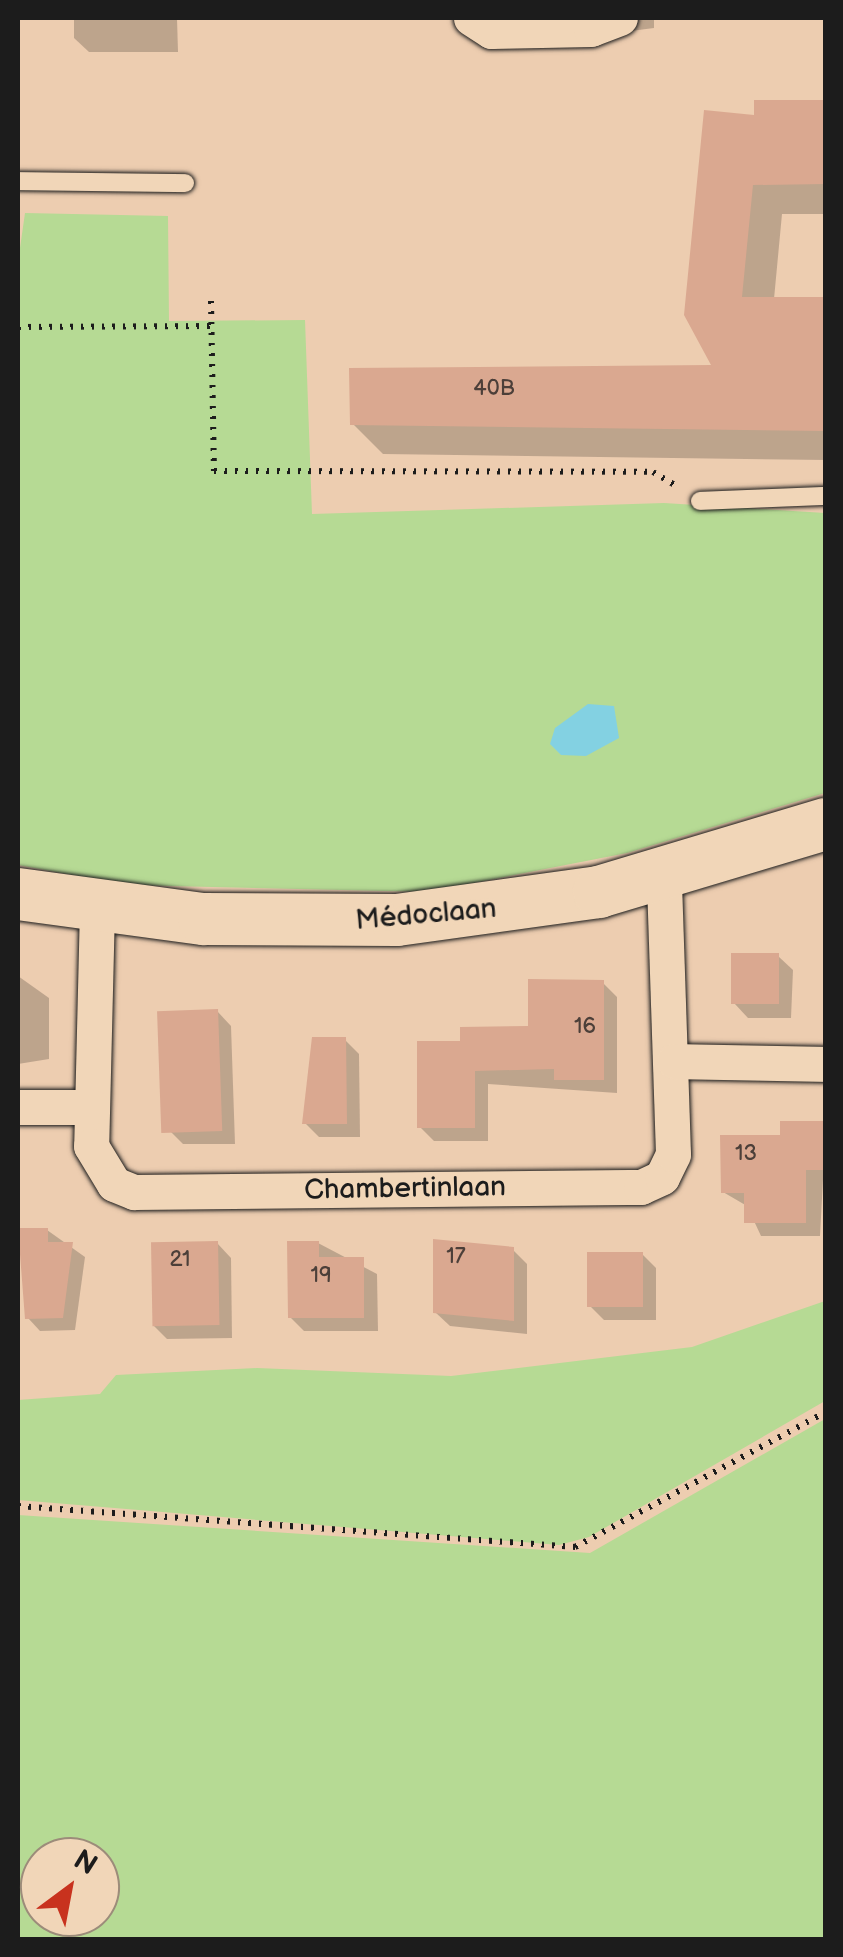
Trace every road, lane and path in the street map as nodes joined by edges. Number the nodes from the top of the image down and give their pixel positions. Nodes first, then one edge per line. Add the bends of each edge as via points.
1 (471, 18) edge
2 (620, 18) edge
3 (18, 180) edge
4 (185, 183) dead end
5 (212, 301) dead end
6 (212, 326) junction
7 (18, 327) edge
8 (826, 496) edge
9 (700, 501) joint
10 (826, 824) edge
11 (664, 877) junction
12 (18, 894) edge
13 (97, 908) junction
14 (674, 1061) junction
15 (826, 1064) edge
16 (18, 1107) edge
17 (92, 1107) junction
18 (826, 1412) edge
19 (18, 1506) edge

1 - 2 street via 491,31 591,29
3 - 4 lane
5 - 6 path
6 - 7 path
6 - 9 path via 214,471 654,472
8 - 9 lane
10 - 11 street, Médoclaan
11 - 13 street, Médoclaan via 397,920 243,921
11 - 14 street, Chambertinlaan
12 - 13 street, Médoclaan
13 - 17 street, Chambertinlaan
14 - 15 street
14 - 17 street, Chambertinlaan via 673,1154 662,1176 642,1187 134,1192 96,1163
16 - 17 street
18 - 19 path via 575,1547

